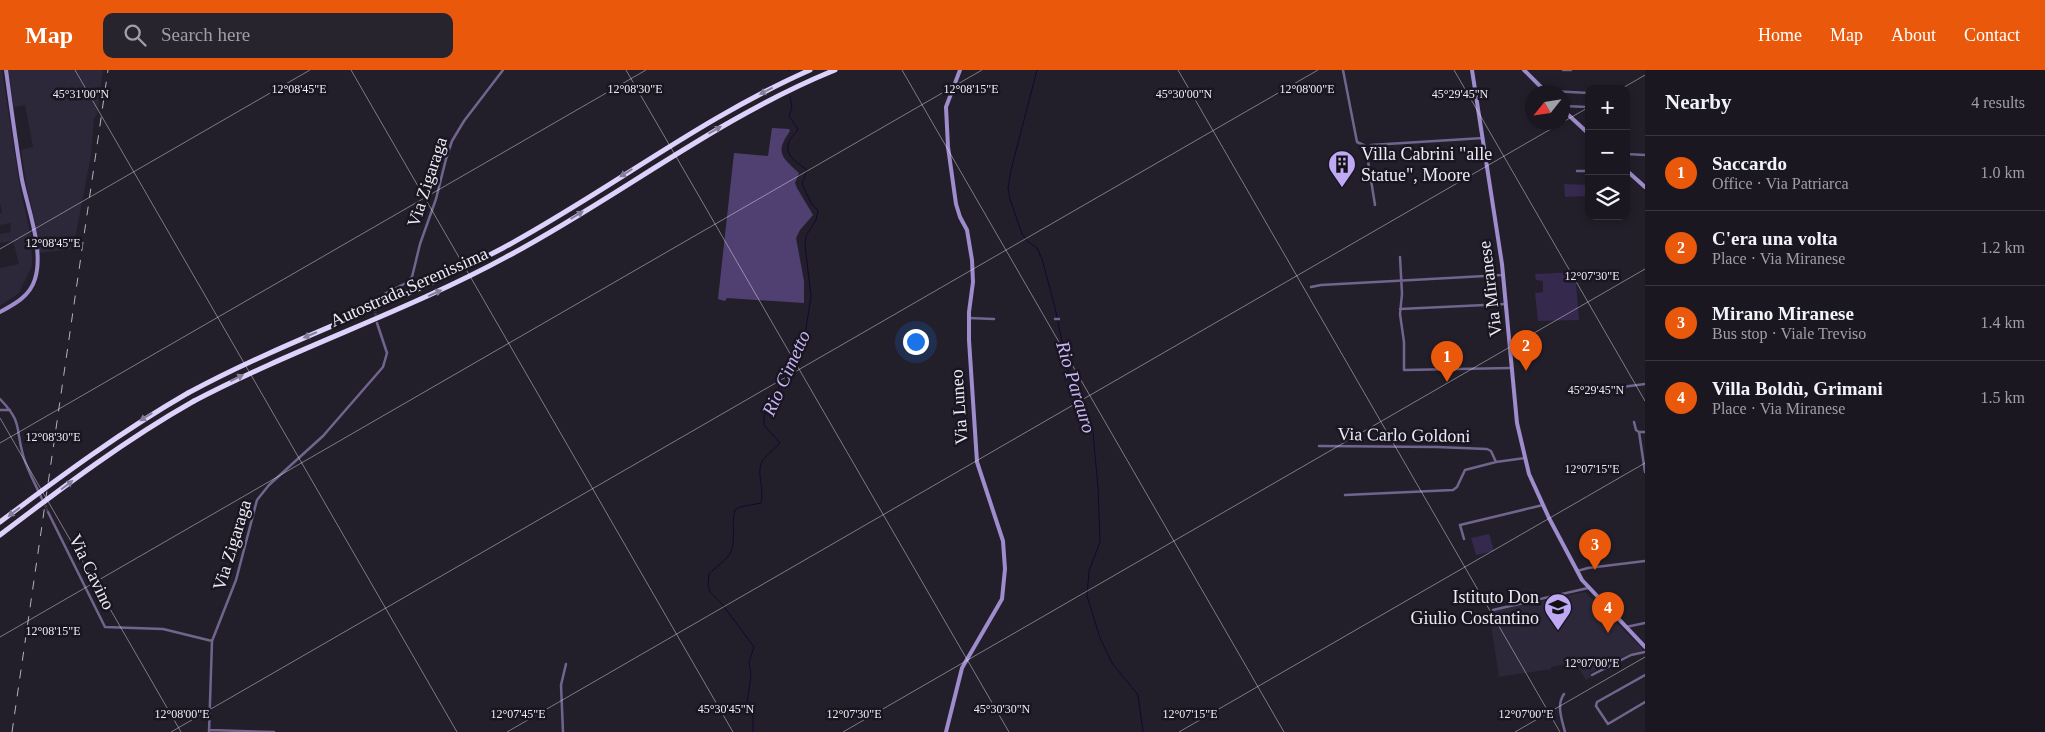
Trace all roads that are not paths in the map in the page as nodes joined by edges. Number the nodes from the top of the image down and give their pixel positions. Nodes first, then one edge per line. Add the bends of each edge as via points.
1 (6, 70) edge
2 (503, 70) edge
3 (810, 70) edge
4 (835, 70) edge
5 (960, 70) edge
6 (1343, 70) edge
7 (1472, 70) edge
8 (1525, 70) edge
9 (1563, 70) edge
10 (1571, 70) edge
11 (1540, 85) edge
12 (1570, 92) edge
13 (1585, 93) edge
14 (1570, 108) edge
15 (1585, 108) edge
16 (1570, 116) edge
17 (1585, 130) edge
18 (1483, 138) junction
19 (1368, 147) junction
20 (1630, 154) edge
21 (1645, 155) edge
22 (1576, 171) dead end
23 (1585, 171) edge
24 (1630, 174) edge
25 (1645, 187) edge
26 (1376, 205) dead end
27 (1400, 257) dead end
28 (1503, 275) junction
29 (1402, 280) junction
30 (1311, 288) dead end
31 (380, 298) dead end
32 (1506, 304) junction
33 (1400, 310) junction
34 (0, 312) edge
35 (968, 318) junction
36 (994, 319) dead end
37 (377, 323) tunnel mouth
38 (1513, 367) junction
39 (1645, 384) edge
40 (1622, 387) dead end
41 (0, 399) edge
42 (0, 410) edge
43 (10, 410) junction
44 (1634, 422) dead end
45 (1639, 432) junction
46 (1645, 432) edge
47 (1319, 446) dead end
48 (1643, 449) edge
49 (1525, 458) junction
50 (1496, 462) junction
51 (1645, 472) edge
52 (1345, 495) dead end
53 (42, 499) tunnel mouth
54 (1543, 505) junction
55 (48, 512) tunnel mouth
56 (0, 522) edge
57 (0, 536) edge
58 (1464, 539) dead end
59 (1645, 561) edge
60 (1577, 572) junction
61 (1588, 588) junction
62 (1493, 610) dead end
63 (1645, 623) edge
64 (1626, 627) junction
65 (212, 641) junction
66 (1645, 647) edge
67 (1645, 652) edge
68 (566, 664) dead end
69 (1645, 675) edge
70 (1592, 676) dead end
71 (1564, 694) dead end
72 (1645, 702) edge
73 (209, 731) edge
74 (274, 732) edge
75 (563, 732) edge
76 (946, 732) edge
77 (1565, 732) edge

1 - 34 street via 38,263 36,278 27,293 16,304
2 - 31 street, Via Zigaraga via 464,120 452,141 412,277
3 -> 56 highway, Autostrada Serenissima, bridge via 721,115 491,254 432,283 245,363 188,392 93,452
57 -> 4 highway, Autostrada Serenissima, bridge via 128,441 194,401 256,369 488,267 741,115
5 - 35 street, Via Luneo via 948,98 946,117 956,204 972,260 973,282
6 - 19 street via 1357,142
7 - 18 street, Via Miranese
8 - 11 street
9 - 10 street
12 - 13 street
14 - 15 street
16 - 17 street
18 - 19 street
18 - 28 street, Via Miranese
19 - 26 street
20 - 21 street
22 - 23 street
24 - 25 street
27 - 29 street
28 - 29 street
28 - 32 street, Via Miranese
29 - 30 street
29 - 33 street
32 - 33 street
32 - 38 street, Via Miranese
33 - 38 street via 1404,370
35 - 36 street
35 - 76 street, Via Luneo via 977,462 1003,541 1005,579 999,606 962,668
37 - 65 street, Via Zigaraga via 387,353 385,362 323,436 258,500 236,580
38 - 49 street, Via Miranese via 1517,423
39 - 40 street
41 - 43 street
42 - 43 street
43 - 53 street via 19,427 23,456
44 - 45 street
45 - 46 street
45 - 48 street
47 - 50 street, Via Carlo Goldoni via 1488,450
48 - 51 street
49 - 50 street, Via Carlo Goldoni
49 - 54 street, Via Miranese
50 - 52 street, Via Carlo Goldoni via 1465,470 1453,490
54 - 58 street via 1460,525
54 - 60 street, Via Miranese
55 - 65 street, Via Cavino via 105,627 163,629
59 - 60 street
60 - 61 street, Via Miranese
61 - 62 street
61 - 64 street, Via Miranese
63 - 64 street
64 - 66 street, Via Miranese
65 - 73 street, Via Zigaraga
67 - 70 street via 1631,655
68 - 75 street via 561,685
69 - 72 street via 1597,702 1596,706 1608,724
71 - 77 street via 1560,708
73 - 74 street

